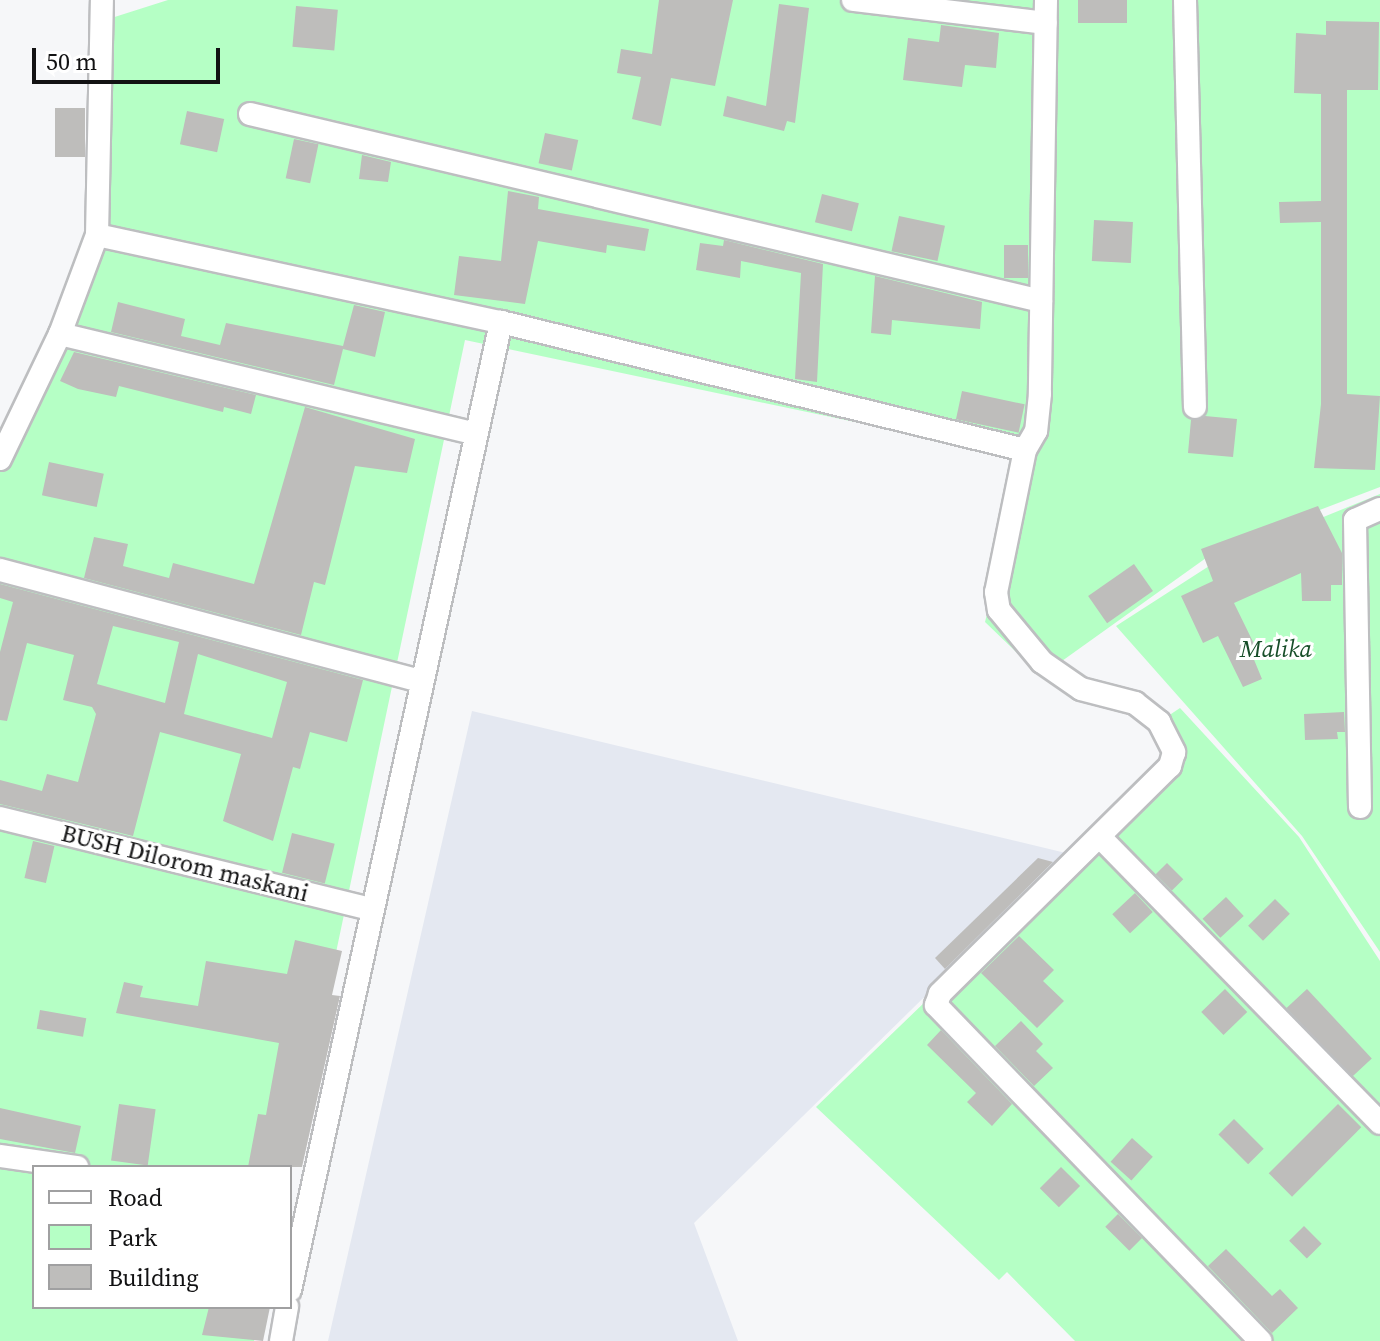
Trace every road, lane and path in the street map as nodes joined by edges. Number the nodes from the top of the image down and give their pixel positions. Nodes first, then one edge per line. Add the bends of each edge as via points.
1 (102, 0) edge
2 (853, 0) edge
3 (1046, 0) edge
4 (1185, 0) edge
5 (1046, 23) junction
6 (250, 114) dead end
7 (97, 235) junction
8 (1041, 301) junction
9 (501, 322) junction
10 (60, 334) junction
11 (1195, 407) dead end
12 (476, 434) junction
13 (1025, 450) junction
14 (0, 459) edge
15 (1380, 509) edge
16 (0, 570) edge
17 (421, 681) junction
18 (1360, 807) dead end
19 (0, 818) edge
20 (1100, 837) junction
21 (370, 909) junction
22 (1380, 1123) edge
23 (0, 1156) edge
24 (63, 1165) edge
25 (298, 1200) edge
26 (292, 1268) edge
27 (287, 1309) edge
28 (281, 1341) edge
29 (1261, 1341) edge

1 - 7 street
2 - 5 street
3 - 5 street
4 - 11 street
5 - 8 street
6 - 8 street
7 - 9 street
7 - 10 street
8 - 13 street via 1039,406 1036,431
9 - 12 street
9 - 13 street
10 - 12 street
10 - 14 street
12 - 17 street
13 - 20 street via 996,592 999,610 1028,649 1081,689 1135,703 1159,722 1174,752 1170,766
15 - 18 street via 1355,520
16 - 17 street
17 - 21 street
19 - 21 street, BUSH Dilorom maskani
20 - 22 street
20 - 29 street via 940,994 936,1005
21 - 25 street
23 - 24 street
25 - 26 street
27 - 28 street

